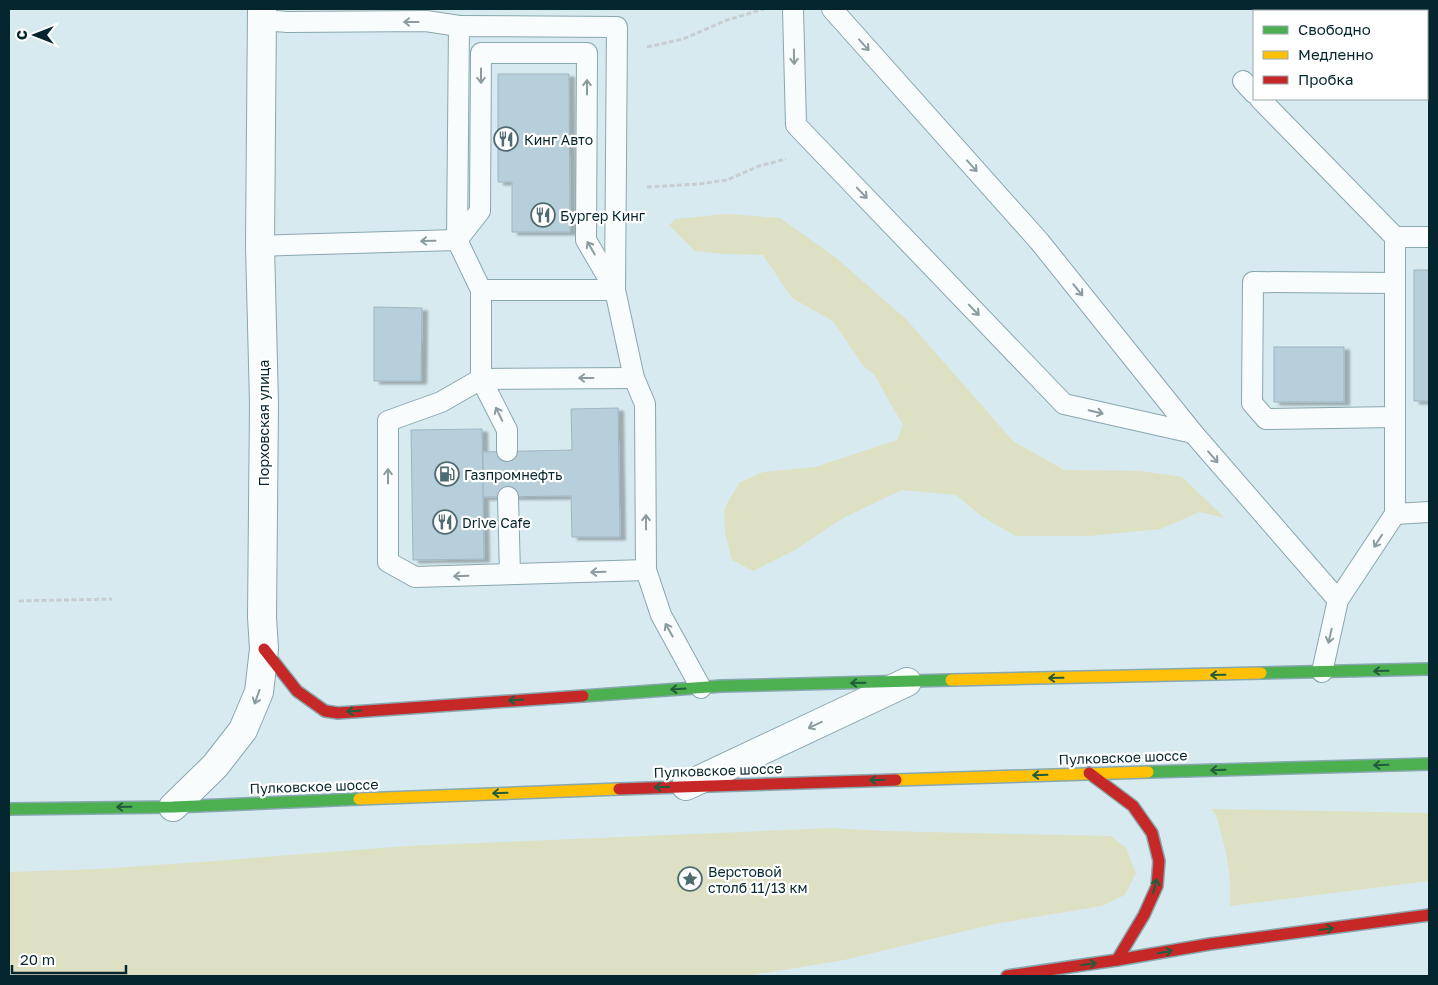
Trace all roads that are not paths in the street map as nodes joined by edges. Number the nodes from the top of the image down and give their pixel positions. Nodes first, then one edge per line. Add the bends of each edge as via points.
1 (793, 9) edge
2 (832, 9) edge
3 (262, 14) edge
4 (459, 26) junction
5 (1261, 100) edge
6 (1395, 237) junction
7 (1429, 237) edge
8 (457, 240) junction
9 (260, 246) junction
10 (1395, 283) junction
11 (481, 290) junction
12 (615, 290) junction
13 (634, 378) junction
14 (481, 379) junction
15 (1395, 417) junction
16 (1193, 434) junction
17 (507, 451) dead end
18 (508, 496) dead end
19 (1429, 512) edge
20 (1395, 514) junction
21 (646, 570) junction
22 (510, 574) junction
23 (1338, 600) junction
24 (264, 649) junction
25 (1429, 670) edge
26 (1322, 672) junction
27 (907, 682) junction
28 (701, 688) junction
29 (1429, 764) edge
30 (1088, 773) junction
31 (686, 786) junction
32 (172, 806) junction
33 (9, 809) edge
34 (1429, 915) edge
35 (1117, 960) junction
36 (1007, 976) edge

1 -> 16 lane via 796,125 1064,404
2 -> 16 lane via 1038,241
4 -> 3 lane via 426,22 288,22
3 - 9 street, Порховская улица
4 - 8 lane
4 - 12 lane via 617,27
5 - 6 lane
6 - 7 lane
6 - 10 lane
8 -> 9 lane
8 - 11 lane
12 -> 8 lane via 586,240 587,53 481,53 480,211
9 - 24 street, Порховская улица
10 - 15 lane
10 - 15 lane via 1253,282 1252,402 1266,419
11 - 12 lane
11 - 14 lane
12 - 13 lane
13 -> 14 lane
21 -> 13 lane via 645,404
17 -> 14 lane via 506,430
22 -> 14 lane via 416,577 388,562 388,421 441,402
15 - 20 lane
16 -> 23 lane
18 - 22 lane
19 - 20 lane
20 -> 23 lane
21 -> 22 lane
28 -> 21 lane via 661,615
23 -> 26 lane
28 -> 24 main road via 325,711 296,690
24 -> 32 street, Порховская улица via 259,692 243,730 215,766
25 -> 26 main road
26 -> 27 main road
27 -> 28 main road
27 -> 31 street
29 -> 30 main road, Пулковское шоссе
30 -> 31 main road, Пулковское шоссе
35 -> 30 main road via 1157,886 1159,861 1152,833 1133,806
31 -> 32 main road, Пулковское шоссе
32 -> 33 main road, Пулковское шоссе
35 -> 34 main road via 1210,944
36 -> 35 main road

